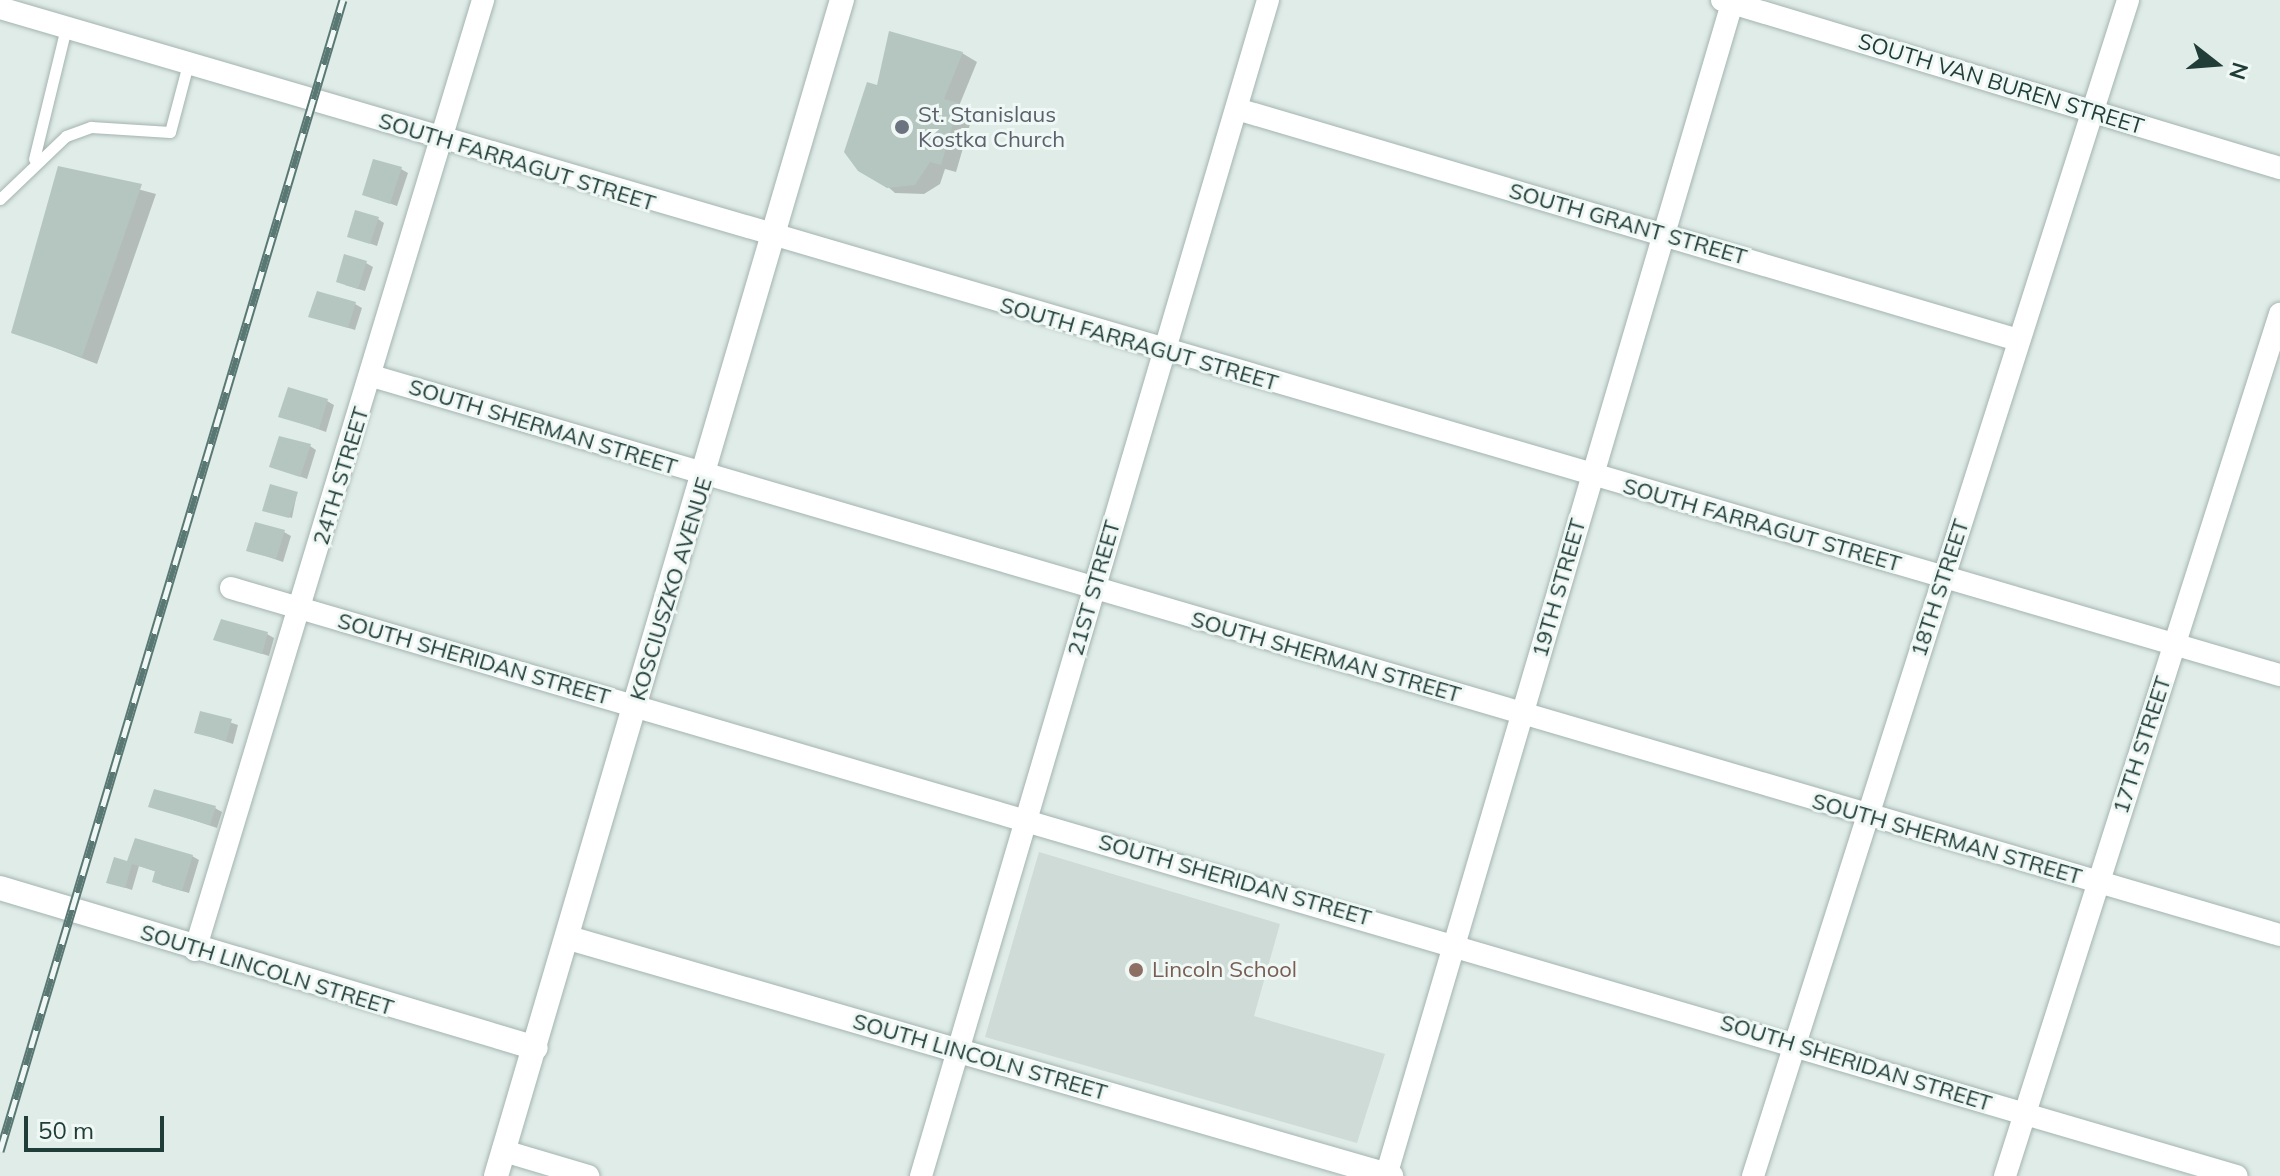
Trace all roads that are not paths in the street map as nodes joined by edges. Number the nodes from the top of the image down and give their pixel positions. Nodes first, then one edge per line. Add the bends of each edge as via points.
1 (483, 0) edge
2 (842, 0) edge
3 (1268, 0) edge
4 (2128, 0) edge
5 (1729, 1) edge
6 (0, 8) edge
7 (35, 9) edge
8 (66, 28) junction
9 (188, 64) junction
10 (1237, 109) junction
11 (2093, 111) junction
12 (440, 138) junction
13 (33, 162) junction
14 (2280, 168) edge
15 (0, 199) edge
16 (1662, 234) junction
17 (772, 238) junction
18 (2280, 314) edge
19 (2018, 340) junction
20 (1164, 350) junction
21 (372, 376) junction
22 (1591, 474) junction
23 (705, 476) junction
24 (1943, 578) junction
25 (231, 588) dead end
26 (1094, 589) junction
27 (300, 608) junction
28 (2175, 644) junction
29 (2280, 675) edge
30 (636, 706) junction
31 (1522, 713) junction
32 (1867, 816) junction
33 (1027, 819) junction
34 (2097, 882) junction
35 (0, 888) edge
36 (2280, 935) edge
37 (569, 938) junction
38 (1454, 945) junction
39 (195, 950) junction
40 (1795, 1044) junction
41 (536, 1048) junction
42 (959, 1051) junction
43 (2025, 1115) junction
44 (504, 1151) junction
45 (496, 1176) edge
46 (588, 1176) edge
47 (921, 1176) edge
48 (1388, 1176) edge
49 (1753, 1176) edge
50 (2005, 1176) edge
51 (2237, 1176) edge

1 - 12 street, 24TH STREET
2 - 17 street, KOSCIUSZKO AVENUE
3 - 10 street, 21ST STREET
4 - 11 street, 18TH STREET
5 - 11 street, SOUTH VAN BUREN STREET
5 - 16 street, 19TH STREET
6 - 7 street, SOUTH FARRAGUT STREET
7 - 8 street, SOUTH FARRAGUT STREET
8 - 9 street, SOUTH FARRAGUT STREET
8 - 13 lane
9 - 12 street, SOUTH FARRAGUT STREET
9 - 13 lane via 170,132 91,127
10 - 16 street, SOUTH GRANT STREET
10 - 20 street, 21ST STREET
11 - 14 street, SOUTH VAN BUREN STREET
11 - 19 street, 18TH STREET
12 - 17 street, SOUTH FARRAGUT STREET
12 - 21 street, 24TH STREET
13 - 15 lane
16 - 19 street, SOUTH GRANT STREET
16 - 22 street, 19TH STREET
17 - 20 street, SOUTH FARRAGUT STREET
17 - 23 street, KOSCIUSZKO AVENUE
18 - 28 street, 17TH STREET
19 - 24 street, 18TH STREET
20 - 22 street, SOUTH FARRAGUT STREET
20 - 26 street, 21ST STREET
21 - 23 street, SOUTH SHERMAN STREET
21 - 27 street, 24TH STREET
22 - 24 street, SOUTH FARRAGUT STREET
22 - 31 street, 19TH STREET
23 - 26 street, SOUTH SHERMAN STREET
23 - 30 street, KOSCIUSZKO AVENUE
24 - 28 street, SOUTH FARRAGUT STREET
24 - 32 street, 18TH STREET
25 - 27 street, SOUTH SHERIDAN STREET
26 - 31 street, SOUTH SHERMAN STREET
26 - 33 street, 21ST STREET
27 - 30 street, SOUTH SHERIDAN STREET
27 - 39 street, 24TH STREET
28 - 29 street, SOUTH FARRAGUT STREET
28 - 34 street, 17TH STREET
30 - 33 street, SOUTH SHERIDAN STREET
30 - 37 street, KOSCIUSZKO AVENUE
31 - 32 street, SOUTH SHERMAN STREET
31 - 38 street, 19TH STREET
32 - 34 street, SOUTH SHERMAN STREET
32 - 40 street, 18TH STREET
33 - 38 street, SOUTH SHERIDAN STREET
33 - 42 street, 21ST STREET
34 - 36 street, SOUTH SHERMAN STREET
34 - 43 street, 17TH STREET
35 - 39 street, SOUTH LINCOLN STREET
37 - 41 street, KOSCIUSZKO AVENUE
37 - 42 street, SOUTH LINCOLN STREET
38 - 40 street, SOUTH SHERIDAN STREET
38 - 48 street, 19TH STREET
39 - 41 street, SOUTH LINCOLN STREET
40 - 43 street, SOUTH SHERIDAN STREET
40 - 49 street, 18TH STREET
41 - 44 street, KOSCIUSZKO AVENUE
42 - 47 street, 21ST STREET
42 - 48 street, SOUTH LINCOLN STREET
43 - 50 street, 17TH STREET
43 - 51 street, SOUTH SHERIDAN STREET
44 - 45 street, KOSCIUSZKO AVENUE
44 - 46 street

